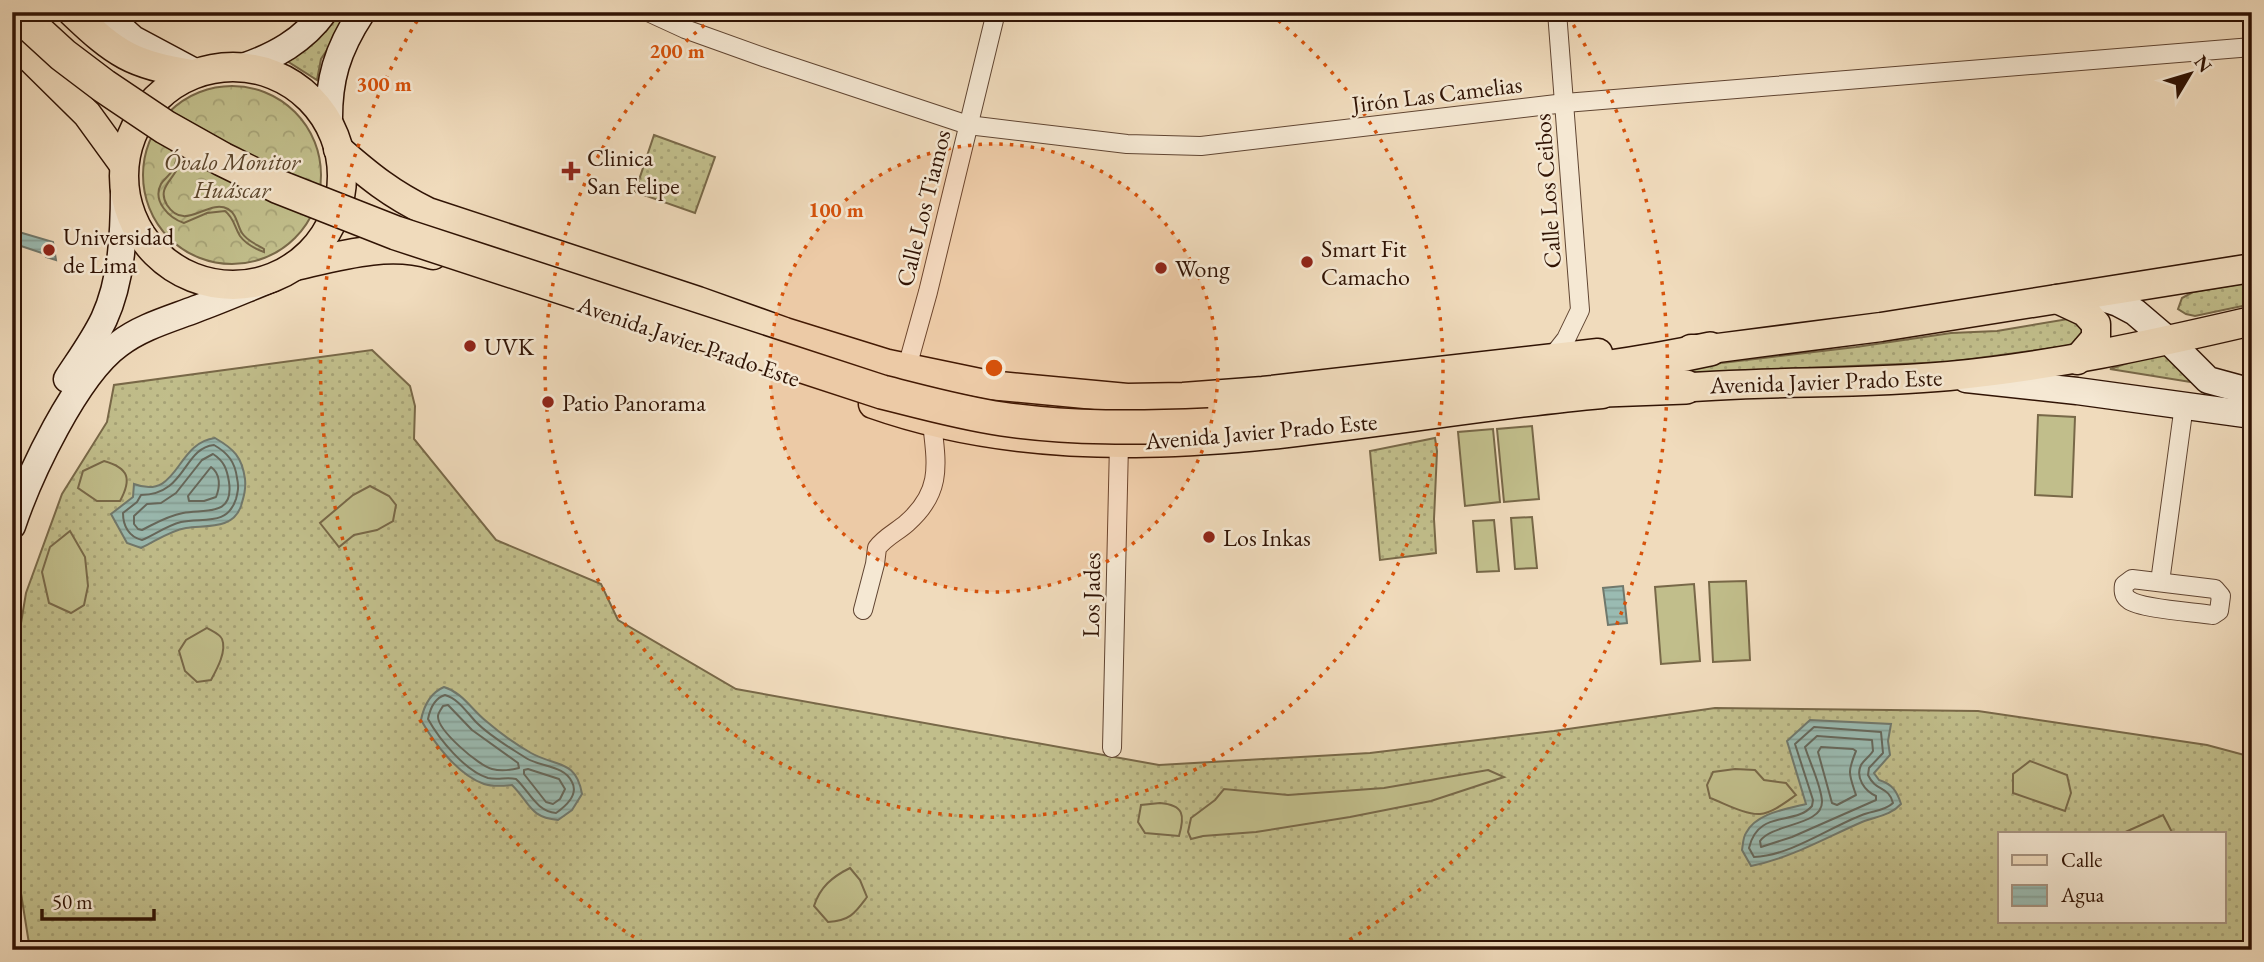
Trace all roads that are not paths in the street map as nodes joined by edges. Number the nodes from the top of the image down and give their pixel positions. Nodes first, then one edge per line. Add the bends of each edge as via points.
1 (16, 12) edge
2 (39, 12) edge
3 (72, 12) edge
4 (103, 12) edge
5 (324, 12) edge
6 (362, 12) edge
7 (648, 12) edge
8 (996, 12) edge
9 (1557, 12) edge
10 (12, 40) edge
11 (2252, 47) edge
12 (243, 67) junction
13 (193, 73) junction
14 (1565, 103) junction
15 (968, 125) junction
16 (334, 137) junction
17 (124, 178) junction
18 (591, 267) junction
19 (2252, 268) edge
20 (283, 272) junction
21 (2091, 294) junction
22 (2057, 299) junction
23 (575, 302) junction
24 (2252, 321) edge
25 (2169, 341) junction
26 (1710, 349) junction
27 (1551, 358) junction
28 (2077, 360) junction
29 (908, 368) junction
30 (1947, 376) junction
31 (1685, 387) junction
32 (2252, 392) edge
33 (2184, 405) junction
34 (882, 407) junction
35 (2252, 415) edge
36 (1208, 419) junction
37 (932, 423) junction
38 (1119, 444) junction
39 (12, 477) edge
40 (12, 526) edge
41 (2160, 582) junction
42 (863, 610) dead end
43 (1112, 748) dead end

1 - 36 highway, bridge via 63,55 165,127 279,187 396,233 857,384 956,411 1091,427 1143,428
2 - 36 highway via 106,67 196,124 285,170 392,212 686,311 927,385 1063,409
3 - 13 main road via 126,57 161,69
4 - 13 main road via 133,39
5 - 12 main road via 293,44
6 - 16 main road via 333,71 329,100
7 - 15 street, Jirón Las Camelias via 766,58
8 - 15 street, Calle Los Tiamos
9 - 14 street, Calle Los Ceibos
10 - 17 main road via 87,114
11 - 14 street, Jirón Las Camelias
12 - 13 main road
12 - 16 main road via 293,85 314,103
13 - 17 main road via 166,89 145,110 130,136
14 - 15 street, Jirón Las Camelias via 1201,146 1127,144
14 - 27 street, Calle Los Ceibos via 1580,310
15 - 29 street, Calle Los Tiamos
16 - 18 main road, Avenida Javier Prado Este via 369,176 396,196 428,212
16 - 20 main road via 342,181 338,205 314,250
17 - 20 main road via 132,218 146,242 177,269 216,284 244,285
17 - 39 main road via 122,243 110,304
18 - 23 main road via 574,280
18 - 29 main road, Avenida Javier Prado Este
19 - 21 main road, Avenida Javier Prado Este
20 - 23 main road, Avenida Javier Prado Este via 378,250 419,250
20 - 40 main road via 149,327 105,355 60,421
21 - 22 main road, Avenida Javier Prado Este
21 - 25 main road via 2135,312
22 - 26 main road, Avenida Javier Prado Este
22 - 28 main road via 2085,312 2096,324 2096,338
23 - 34 main road, Avenida Javier Prado Este
24 - 25 main road, Avenida Javier Prado Este
25 - 28 main road, Avenida Javier Prado Este
25 - 32 main road via 2208,380
26 - 27 main road, Avenida Javier Prado Este
26 - 36 highway via 1582,372 1282,406
27 - 29 main road, Avenida Javier Prado Este via 1263,391 1127,398 989,385
28 - 30 main road, Avenida Javier Prado Este
29 - 34 street, Calle Los Tiamos via 899,392
30 - 31 main road, Avenida Javier Prado Este
30 - 33 main road
31 - 36 highway via 1570,391
31 - 38 main road, Avenida Javier Prado Este via 1246,436
33 - 35 main road
33 - 41 street
34 - 37 main road, Avenida Javier Prado Este
37 - 38 main road, Avenida Javier Prado Este via 1051,441
37 - 42 street via 937,463 933,485 921,509 877,548
38 - 43 street, Los Jades
41 - 41 street via 2132,579 2124,585 2124,594 2140,604 2213,615 2219,611 2221,596 2216,589

